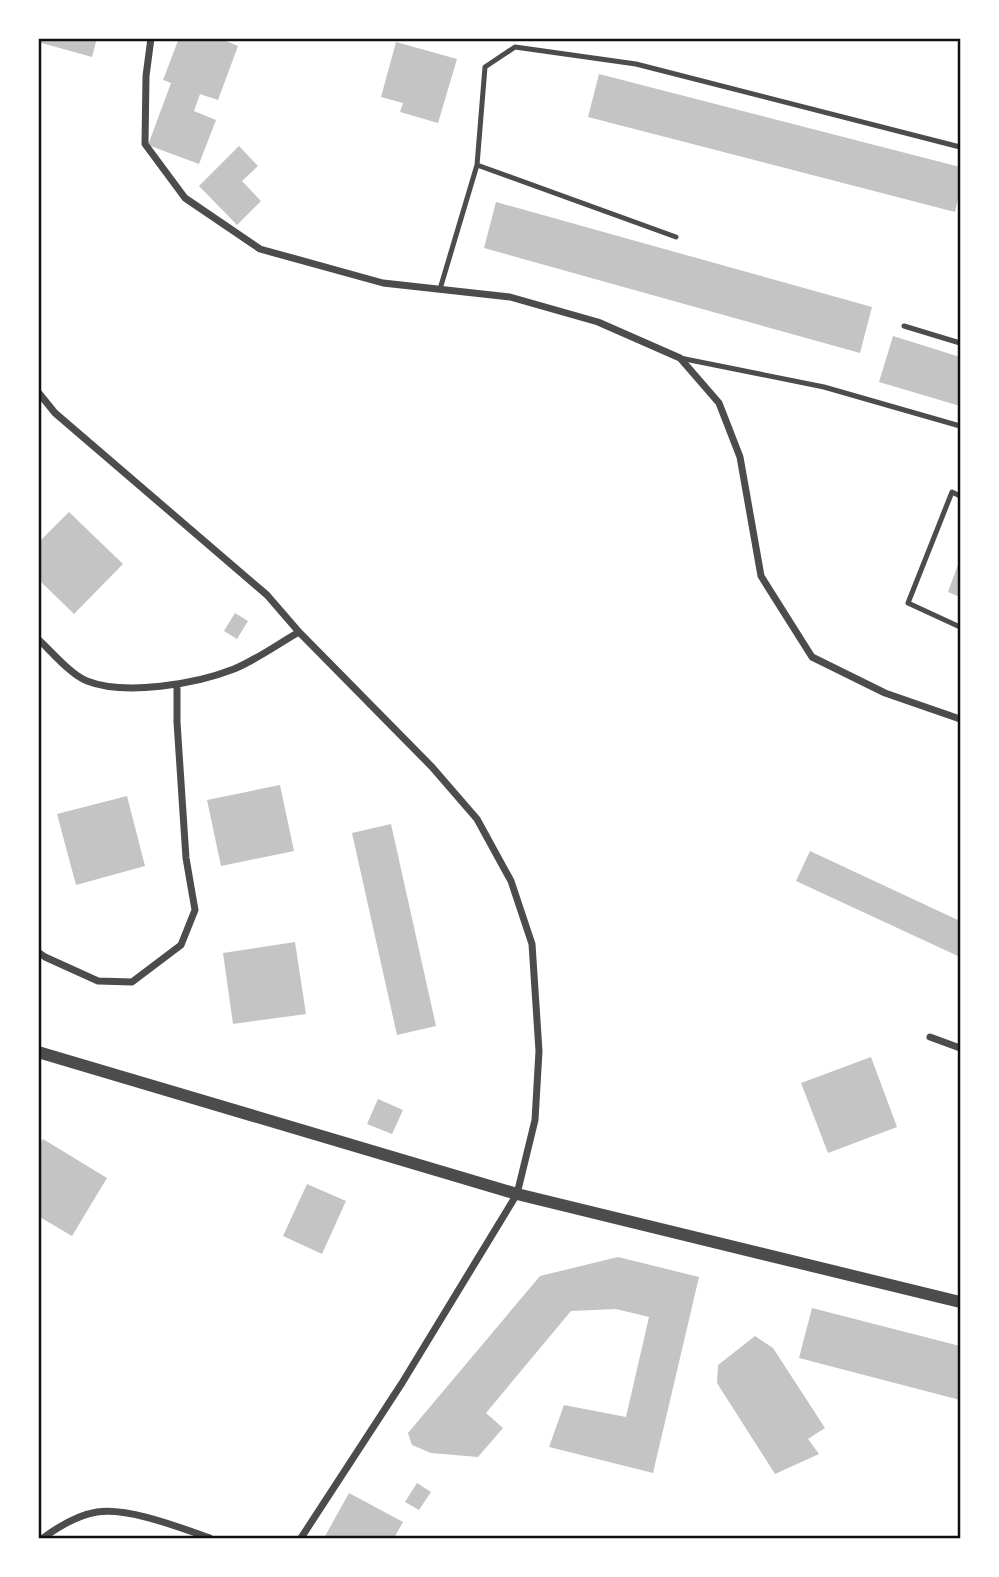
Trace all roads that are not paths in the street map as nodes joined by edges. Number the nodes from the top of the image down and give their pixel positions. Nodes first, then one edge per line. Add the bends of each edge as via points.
1 (151, 38) edge
2 (961, 147) edge
3 (477, 165) junction
4 (676, 237) dead end
5 (440, 289) junction
6 (904, 326) dead end
7 (961, 343) edge
8 (680, 358) junction
9 (38, 392) edge
10 (961, 426) edge
11 (961, 496) edge
12 (961, 627) edge
13 (299, 632) junction
14 (38, 639) edge
15 (177, 684) junction
16 (961, 719) edge
17 (38, 952) edge
18 (930, 1037) dead end
19 (961, 1048) edge
20 (38, 1052) edge
21 (517, 1194) junction
22 (961, 1302) edge
23 (43, 1538) edge
24 (210, 1538) edge
25 (301, 1538) edge

1 - 5 street via 145,144 185,198 260,249 383,283
2 - 3 lane via 636,64 515,47 485,67
3 - 4 lane
3 - 5 lane
5 - 8 street via 510,297 598,322
6 - 7 lane
8 - 10 lane via 824,387
8 - 16 street via 719,403 740,457 761,576 812,657 885,693
9 - 13 street via 55,413 267,595
11 - 12 lane via 951,492 908,603
13 - 15 street via 234,669
13 - 21 street via 477,819 511,881 533,944 539,1051 535,1120
14 - 15 street via 84,680 113,688
15 - 17 street via 186,858 195,910 181,945 132,982 98,981
18 - 19 street
20 - 21 street
21 - 22 street
21 - 25 street
23 - 24 street via 59,1526 98,1512 134,1515

